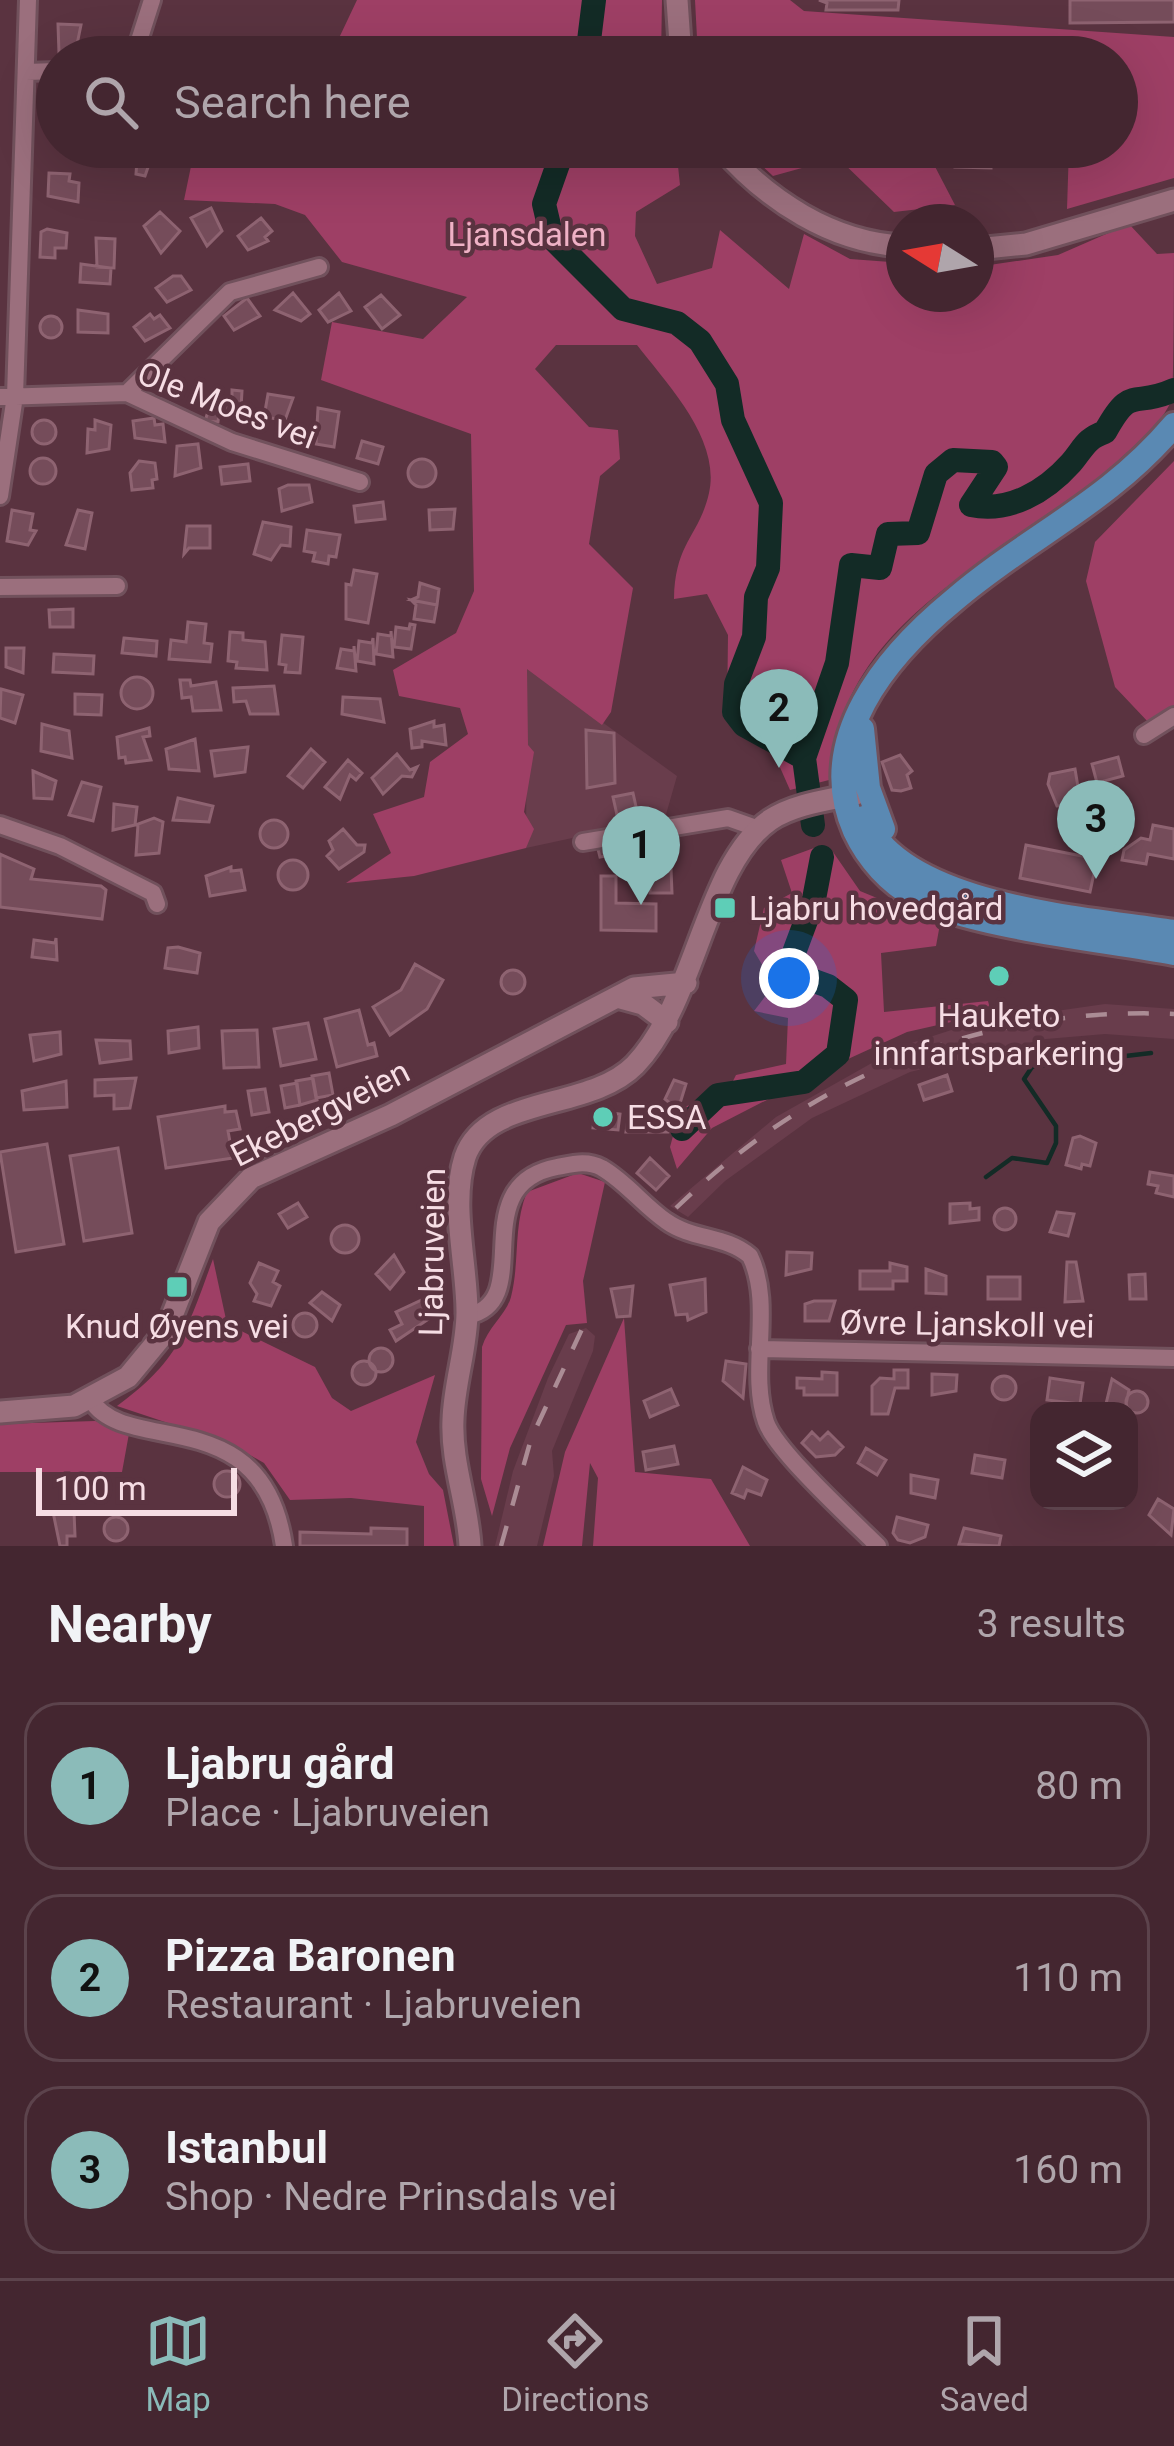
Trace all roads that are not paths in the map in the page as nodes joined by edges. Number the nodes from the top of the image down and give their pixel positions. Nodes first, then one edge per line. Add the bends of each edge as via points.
1 (28, 0) edge
2 (152, 0) edge
3 (676, 0) edge
4 (141, 36) edge
5 (679, 36) edge
6 (26, 72) junction
7 (36, 72) edge
8 (743, 168) edge
9 (1174, 200) edge
10 (886, 244) edge
11 (994, 247) edge
12 (320, 266) dead end
13 (127, 393) junction
14 (7, 396) edge
15 (1174, 425) edge
16 (359, 482) dead end
17 (0, 496) edge
18 (118, 586) dead end
19 (0, 587) edge
20 (887, 674) junction
21 (1174, 716) edge
22 (862, 729) junction
23 (1144, 735) dead end
24 (841, 798) junction
25 (0, 825) edge
26 (759, 830) junction
27 (583, 842) dead end
28 (894, 853) junction
29 (157, 904) dead end
30 (1174, 932) edge
31 (1174, 953) edge
32 (686, 983) junction
33 (621, 998) junction
34 (667, 1022) junction
35 (467, 1316) junction
36 (759, 1349) junction
37 (1174, 1358) edge
38 (91, 1400) junction
39 (0, 1412) edge
40 (284, 1546) edge
41 (470, 1546) edge
42 (878, 1546) edge

1 - 6 street
2 - 4 street
3 - 5 main road
6 - 7 street
6 - 14 street
8 - 10 main road via 823,225
9 - 11 main road
12 - 13 street via 230,292
13 - 14 street, Ole Moes vei
13 - 16 street, Ole Moes vei via 232,442
14 - 17 street
15 - 20 main road via 1111,490 952,601
18 - 19 street
20 - 22 main road
20 - 24 main road via 848,732
21 - 23 street
22 - 24 main road
22 - 28 main road via 868,788
24 - 26 main road, Ljabruveien via 801,807
24 - 28 main road
24 - 31 main road via 871,858 918,898
25 - 29 street via 87,859 154,893
26 - 27 street via 728,818
26 - 32 main road, Ljabruveien via 733,866
28 - 30 main road via 956,891
32 - 33 main road, Ekebergveien via 642,986
32 - 34 main road, Ljabruveien
33 - 34 main road
33 - 38 main road, Ekebergveien via 243,1184 209,1222 157,1345 128,1377
34 - 35 main road, Ljabruveien via 609,1085 503,1118 474,1141 461,1185
35 - 36 street via 482,1310 500,1284 504,1214 517,1187 546,1169 590,1163 666,1221 751,1256
35 - 41 main road, Ljabruveien via 453,1422
36 - 37 street, Øvre Ljanskoll vei
36 - 42 street via 768,1429
38 - 39 main road, Ekebergveien
38 - 40 street via 108,1418 196,1438 239,1460 280,1521

